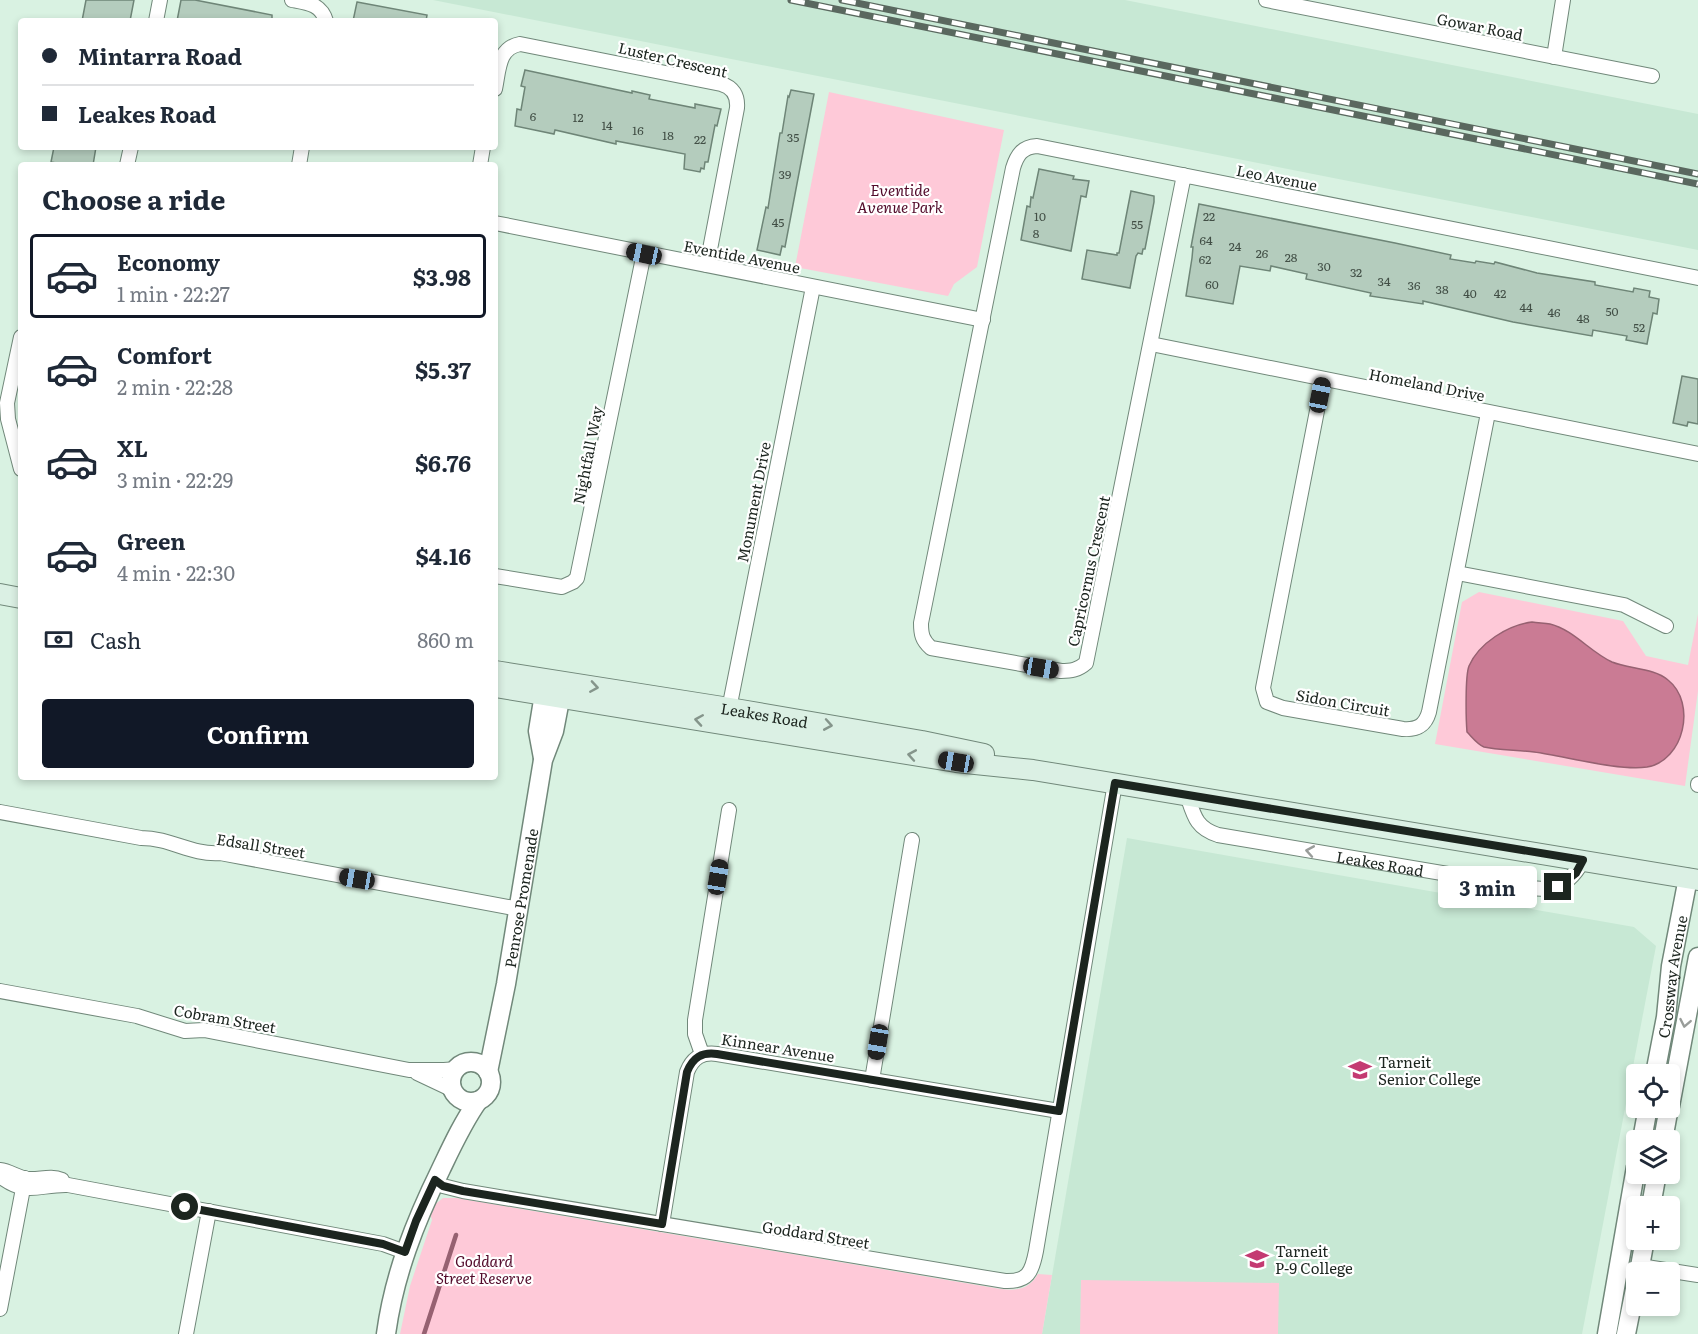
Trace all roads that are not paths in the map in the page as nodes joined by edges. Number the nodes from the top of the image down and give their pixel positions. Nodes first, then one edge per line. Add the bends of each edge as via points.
1 (160, 0) edge
2 (292, 0) edge
3 (1266, 0) edge
4 (1563, 0) edge
5 (157, 18) edge
6 (325, 18) edge
7 (1554, 57) junction
8 (498, 74) edge
9 (1652, 76) dead end
10 (1184, 176) junction
11 (498, 224) edge
12 (644, 254) junction
13 (707, 265) junction
14 (1698, 278) edge
15 (813, 287) junction
16 (983, 320) junction
17 (1151, 344) junction
18 (18, 350) edge
19 (1323, 380) junction
20 (1488, 413) junction
21 (1698, 454) edge
22 (18, 457) edge
23 (1457, 573) junction
24 (498, 576) edge
25 (0, 594) edge
26 (18, 597) edge
27 (1666, 626) dead end
28 (498, 672) edge
29 (498, 687) edge
30 (554, 688) junction
31 (728, 716) junction
32 (1115, 783) junction
33 (1187, 795) junction
34 (729, 810) dead end
35 (0, 812) edge
36 (912, 840) dead end
37 (1583, 860) junction
38 (1693, 879) edge
39 (519, 909) junction
40 (1698, 957) edge
41 (0, 991) edge
42 (495, 1035) junction
43 (702, 1053) junction
44 (1657, 1064) edge
45 (1677, 1064) edge
46 (462, 1066) junction
47 (410, 1070) junction
48 (488, 1072) junction
49 (872, 1080) junction
50 (454, 1092) junction
51 (478, 1101) junction
52 (1059, 1111) junction
53 (453, 1143) junction
54 (0, 1170) edge
55 (0, 1176) edge
56 (435, 1180) junction
57 (24, 1183) junction
58 (1633, 1184) edge
59 (209, 1211) junction
60 (662, 1224) junction
61 (405, 1252) junction
62 (1619, 1260) junction
63 (1626, 1263) edge
64 (1680, 1273) edge
65 (1698, 1275) edge
66 (0, 1309) edge
67 (1630, 1316) edge
68 (186, 1334) edge
69 (386, 1334) edge
70 (1607, 1334) edge
71 (1626, 1334) edge

1 - 5 street
2 - 6 street via 317,6
3 - 7 street, Gowar Road
4 - 7 street
7 - 9 street, Gowar Road
8 - 13 street, Luster Crescent via 502,55 520,44 731,88 738,108
10 - 14 street, Leo Avenue
10 - 16 street, Leo Avenue via 1037,146 1022,151 1013,168
10 - 17 street, Capricornus Crescent
11 - 12 street, Eventide Avenue
12 - 13 street, Eventide Avenue
12 - 24 street, Nightfall Way via 577,578 562,587
13 - 15 street, Eventide Avenue
15 - 16 street, Eventide Avenue
15 - 31 street, Monument Drive
16 - 17 street, Capricornus Crescent via 921,633 936,650 1061,671 1086,663
17 - 19 street, Homeland Drive
18 - 22 street via 7,403
19 - 20 street, Homeland Drive
19 - 23 street, Sidon Circuit via 1263,688 1268,702 1403,729 1420,727 1429,712
20 - 21 street, Homeland Drive
20 - 23 street, Sidon Circuit
23 - 27 street via 1624,605
25 - 26 main road
28 - 30 main road, Leakes Road
29 - 30 main road, Leakes Road
30 - 31 main road, Leakes Road
30 - 39 street, Penrose Promenade via 554,731 543,760
31 - 32 main road, Leakes Road via 956,762
32 - 33 main road, Leakes Road
32 - 52 street
33 - 37 main road, Leakes Road
37 -> 33 street, Leakes Road via 1576,873 1558,887 1504,884 1207,832 1194,815
34 - 43 street via 695,1020
35 - 39 street, Edsall Street via 159,838 204,853
36 - 49 street
37 - 38 main road, Leakes Road
38 - 44 street, Crossway Avenue via 1671,966
39 - 42 street, Penrose Promenade
40 -> 45 street, Crossway Avenue
41 - 47 street, Cobram Street via 137,1016 185,1031 204,1030
42 - 46 street, Penrose Promenade
42 - 48 street, Penrose Promenade
43 - 49 street, Kinnear Avenue
43 - 60 street, Kinnear Avenue via 687,1072
46 - 47 street, Cobram Street via 444,1071
46 - 48 street via 477,1063
46 - 50 street via 452,1079
47 - 50 street, Cobram Street
48 - 51 street via 490,1089
49 - 52 street, Kinnear Avenue
50 - 51 street via 468,1102
50 - 53 street
51 - 53 street
52 - 60 street, Goddard Street via 1034,1261 1028,1274 1015,1282
53 - 56 street
54 - 57 street via 9,1171
55 - 57 street via 11,1185
56 - 60 street, Goddard Street via 463,1191
56 - 61 street
57 - 59 street via 50,1177 68,1185
57 - 66 street
58 - 62 street
59 - 61 street via 373,1242
59 - 68 street
61 - 69 street
62 - 63 street
62 - 70 street
64 - 65 street
67 - 71 street

